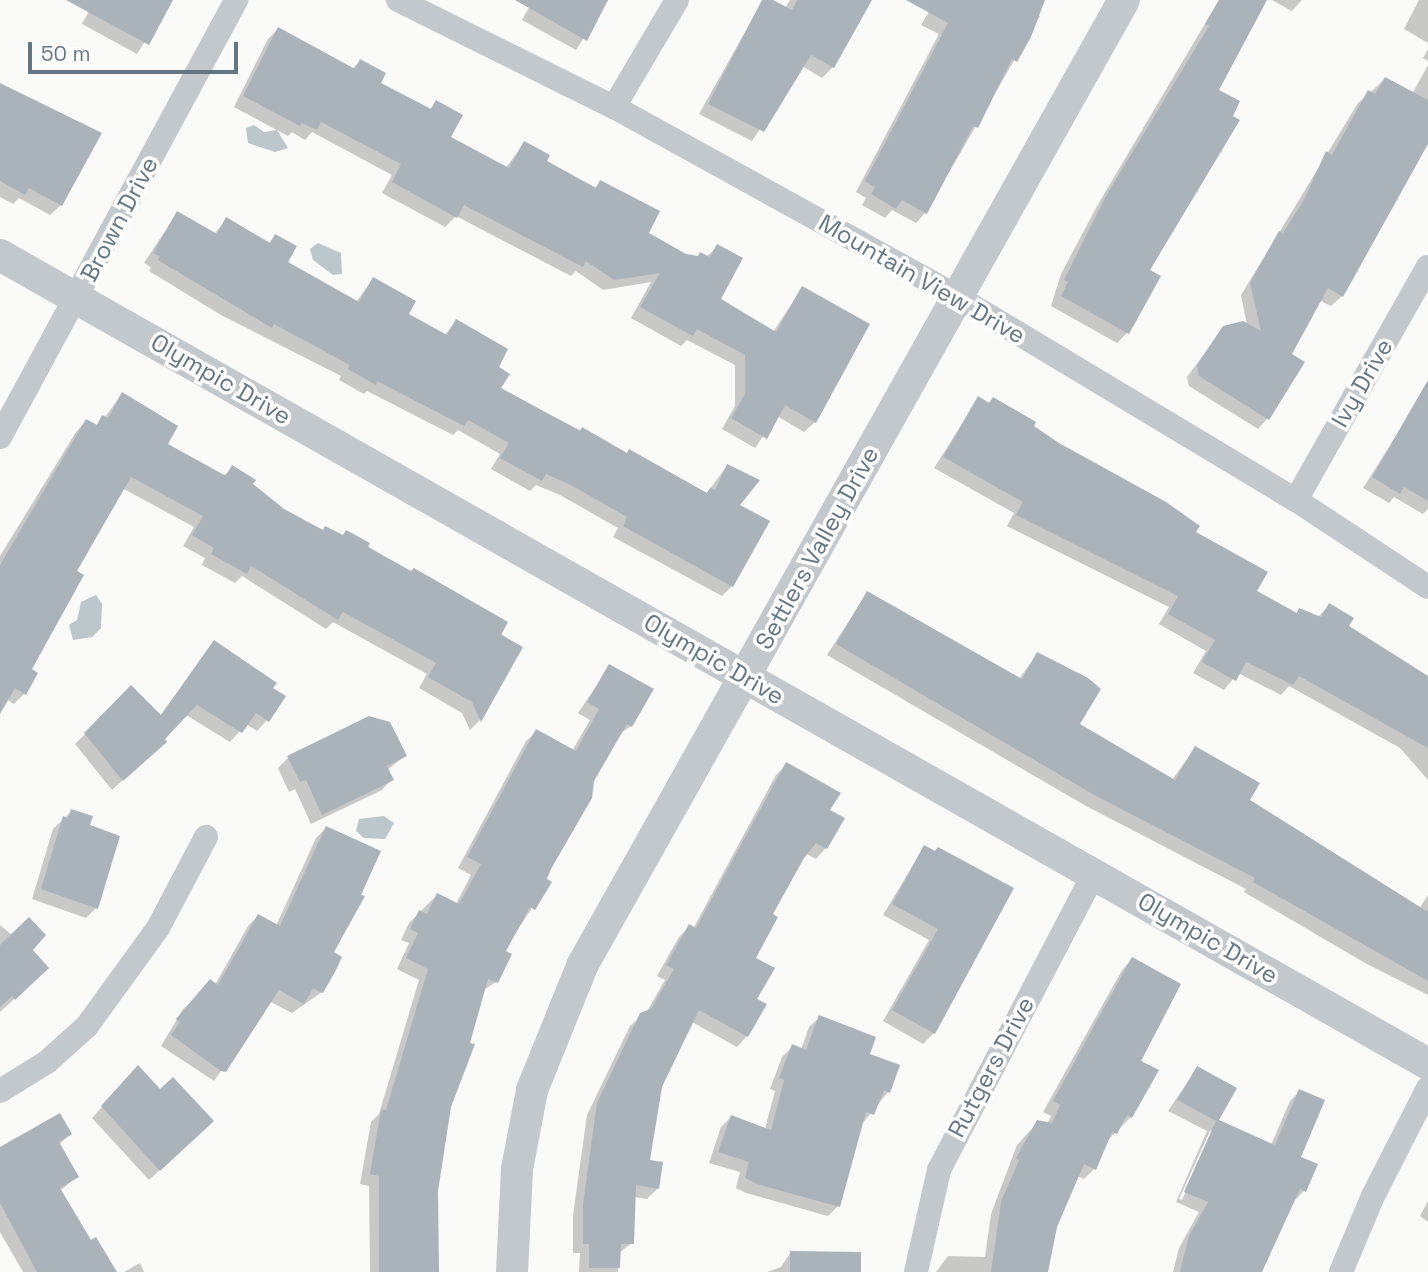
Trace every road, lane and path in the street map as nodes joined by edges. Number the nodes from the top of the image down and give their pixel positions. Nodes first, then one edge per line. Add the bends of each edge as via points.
1 (236, 0) edge
2 (398, 0) edge
3 (677, 0) edge
4 (1124, 0) edge
5 (614, 107) junction
6 (0, 255) edge
7 (1428, 267) edge
8 (956, 296) junction
9 (77, 297) junction
10 (0, 437) edge
11 (1296, 500) junction
12 (1428, 587) edge
13 (746, 677) junction
14 (206, 837) dead end
15 (1094, 873) junction
16 (1428, 1064) edge
17 (1428, 1088) edge
18 (0, 1091) edge
19 (512, 1272) edge
20 (916, 1272) edge
21 (1341, 1272) edge

1 - 9 street, Brown Drive
2 - 5 street, Mountain View Drive
3 - 5 street
4 - 8 street, Settlers Valley Drive
5 - 8 street, Mountain View Drive
6 - 9 street, Olympic Drive
7 - 11 street, Ivy Drive
8 - 11 street, Mountain View Drive
8 - 13 street, Settlers Valley Drive
9 - 10 street, Brown Drive
9 - 13 street, Olympic Drive
11 - 12 street, Mountain View Drive
13 - 15 street, Olympic Drive
13 - 19 street, Settlers Valley Drive via 583,964 554,1031 532,1090 517,1169
14 - 18 street via 158,928 87,1026 47,1062
15 - 16 street, Olympic Drive
15 - 20 street, Rutgers Drive via 944,1158 925,1218
17 - 21 street via 1373,1196

